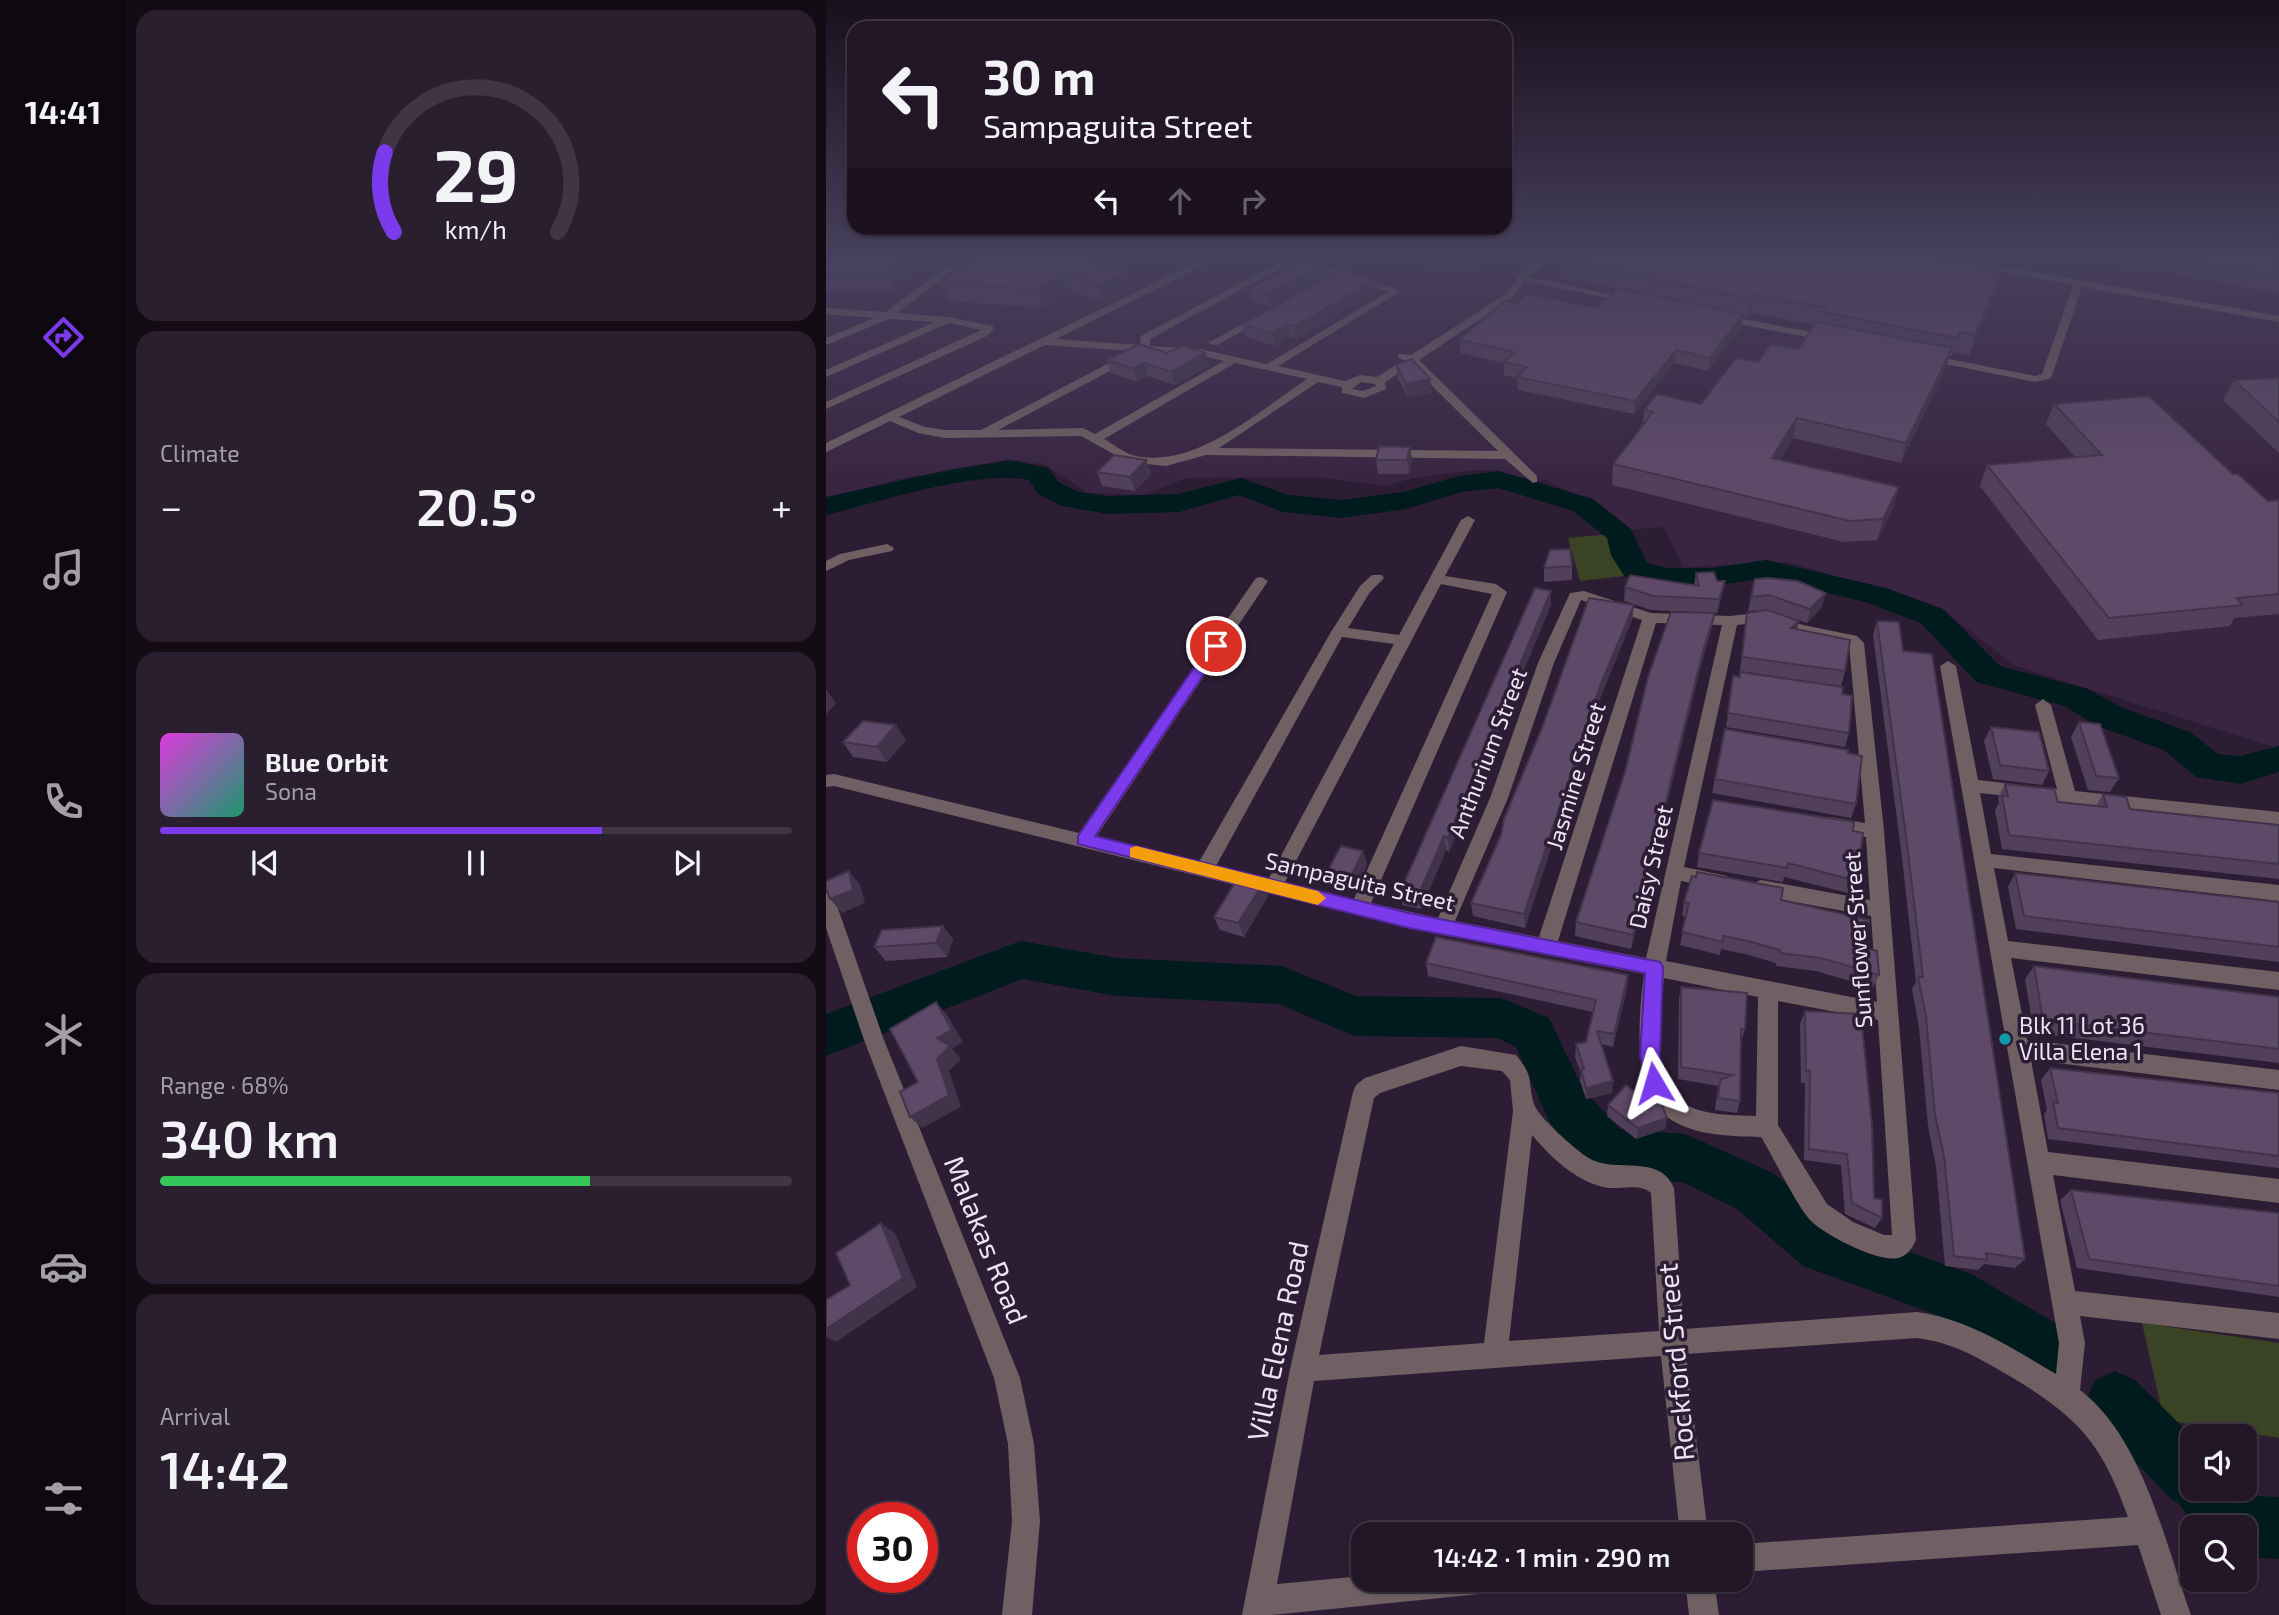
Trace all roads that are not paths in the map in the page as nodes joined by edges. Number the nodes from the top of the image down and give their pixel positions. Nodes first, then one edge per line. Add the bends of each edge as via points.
1 (854, 330) edge
2 (925, 330) edge
3 (988, 330) edge
4 (1065, 330) edge
5 (1166, 330) edge
6 (1237, 330) edge
7 (1329, 330) edge
8 (1447, 330) edge
9 (1787, 330) edge
10 (2063, 330) edge
11 (1062, 332) junction
12 (1841, 341) edge
13 (827, 342) edge
14 (1042, 342) junction
15 (1145, 343) junction
16 (1213, 343) junction
17 (1907, 354) edge
18 (1407, 358) junction
19 (1235, 359) junction
20 (1280, 359) junction
21 (1269, 367) junction
22 (826, 374) edge
23 (1318, 377) junction
24 (1369, 379) junction
25 (1346, 385) junction
26 (826, 406) edge
27 (890, 417) junction
28 (979, 435) junction
29 (1097, 438) junction
30 (826, 448) edge
31 (1205, 451) junction
32 (1509, 455) junction
33 (1533, 480) dead end
34 (1468, 520) dead end
35 (887, 548) dead end
36 (826, 567) edge
37 (1377, 578) dead end
38 (1438, 579) junction
39 (1261, 581) dead end
40 (1650, 618) junction
41 (1730, 621) junction
42 (1338, 632) junction
43 (1405, 641) junction
44 (1948, 666) dead end
45 (2043, 705) dead end
46 (826, 781) edge
47 (1970, 786) junction
48 (2068, 796) junction
49 (2279, 819) edge
50 (1806, 820) edge
51 (1875, 831) junction
52 (1084, 840) junction
53 (1983, 860) junction
54 (1204, 870) junction
55 (1675, 873) junction
56 (1273, 888) junction
57 (2277, 897) edge
58 (826, 900) edge
59 (1359, 908) junction
60 (1880, 909) junction
61 (1443, 927) junction
62 (1546, 947) junction
63 (2000, 948) junction
64 (1654, 967) junction
65 (2279, 981) edge
66 (1769, 990) junction
67 (1887, 1013) junction
68 (2018, 1049) junction
69 (2279, 1080) edge
70 (1524, 1111) junction
71 (1767, 1128) junction
72 (2039, 1162) junction
73 (2279, 1191) edge
74 (2065, 1302) junction
75 (2279, 1326) edge
76 (1672, 1342) junction
77 (1495, 1354) junction
78 (1303, 1369) junction
79 (2067, 1386) junction
80 (1693, 1522) edge
81 (2145, 1531) junction
82 (1753, 1557) edge
83 (1385, 1592) edge
84 (1701, 1592) edge
85 (1258, 1608) edge
86 (1017, 1615) edge
87 (1704, 1615) edge
88 (2176, 1615) edge

1 - 13 street
2 - 22 street
3 - 26 street
4 - 11 street
5 - 15 street
6 - 16 street
7 - 20 street
8 - 18 street
9 - 12 street
10 - 17 street via 2047,376 2035,379
11 - 14 street
11 - 15 street
14 - 15 street
14 - 27 street
15 - 16 street
15 - 19 street
15 - 28 street
16 - 20 street
18 - 24 street
18 - 32 street
19 - 21 street
19 - 29 street
20 - 21 street
20 - 24 street
21 - 23 street
23 - 25 street
23 - 31 street
24 - 25 street
24 - 25 street via 1382,387 1370,395 1349,393
27 - 28 street via 933,433
27 - 30 street
28 - 29 street via 1069,430
29 - 31 street via 1128,458 1156,463
31 - 32 street
32 - 33 street
34 - 38 street
35 - 36 street via 845,557
37 - 42 street
38 - 43 street
38 - 59 street via 1500,592
39 - 52 street
40 - 41 street
40 - 61 street, Anthurium Street via 1575,596 1546,663 1499,798
40 - 62 street, Jasmine Street
41 - 51 street, Sunflower Street via 1765,617 1856,643 1860,758
41 - 55 street, Daisy Street via 1725,677 1698,802
42 - 43 street
42 - 54 street
43 - 56 street
44 - 47 street
45 - 48 street
46 - 52 street, Sampaguita Street
47 - 48 street
47 - 53 street
48 - 49 street
50 - 51 street
51 - 60 street, Sunflower Street
52 - 54 street, Sampaguita Street
53 - 57 street
53 - 63 street
54 - 56 street, Sampaguita Street
55 - 60 street
55 - 64 street, Daisy Street
56 - 59 street, Sampaguita Street
58 - 86 street, Malakas Road via 858,998 1007,1378 1021,1444 1026,1521
59 - 61 street, Sampaguita Street
60 - 67 street, Sunflower Street
61 - 62 street, Sampaguita Street
62 - 64 street, Sampaguita Street
63 - 65 street
63 - 68 street
64 - 66 street, Sampaguita Street
64 - 71 street, Daisy Street via 1650,1056 1654,1083 1668,1105 1693,1118
66 - 67 street, Sampaguita Street
66 - 71 street
67 - 71 street, Sunflower Street via 1903,1240 1896,1247 1884,1247 1845,1230 1819,1212
68 - 69 street
68 - 72 street
70 - 76 street, Rockford Street via 1575,1161 1600,1175 1645,1176 1661,1188
70 - 77 street
70 - 78 street, Villa Elena Road via 1520,1076 1508,1062 1461,1056 1364,1092
72 - 73 street
72 - 74 street
74 - 75 street
74 - 79 street via 2072,1343
76 - 77 street
76 - 79 street via 1941,1327
76 - 80 street, Rockford Street
77 - 78 street
78 - 85 street, Villa Elena Road
79 - 81 street via 2117,1453
81 - 82 street
81 - 88 street
83 - 85 street
84 - 87 street

